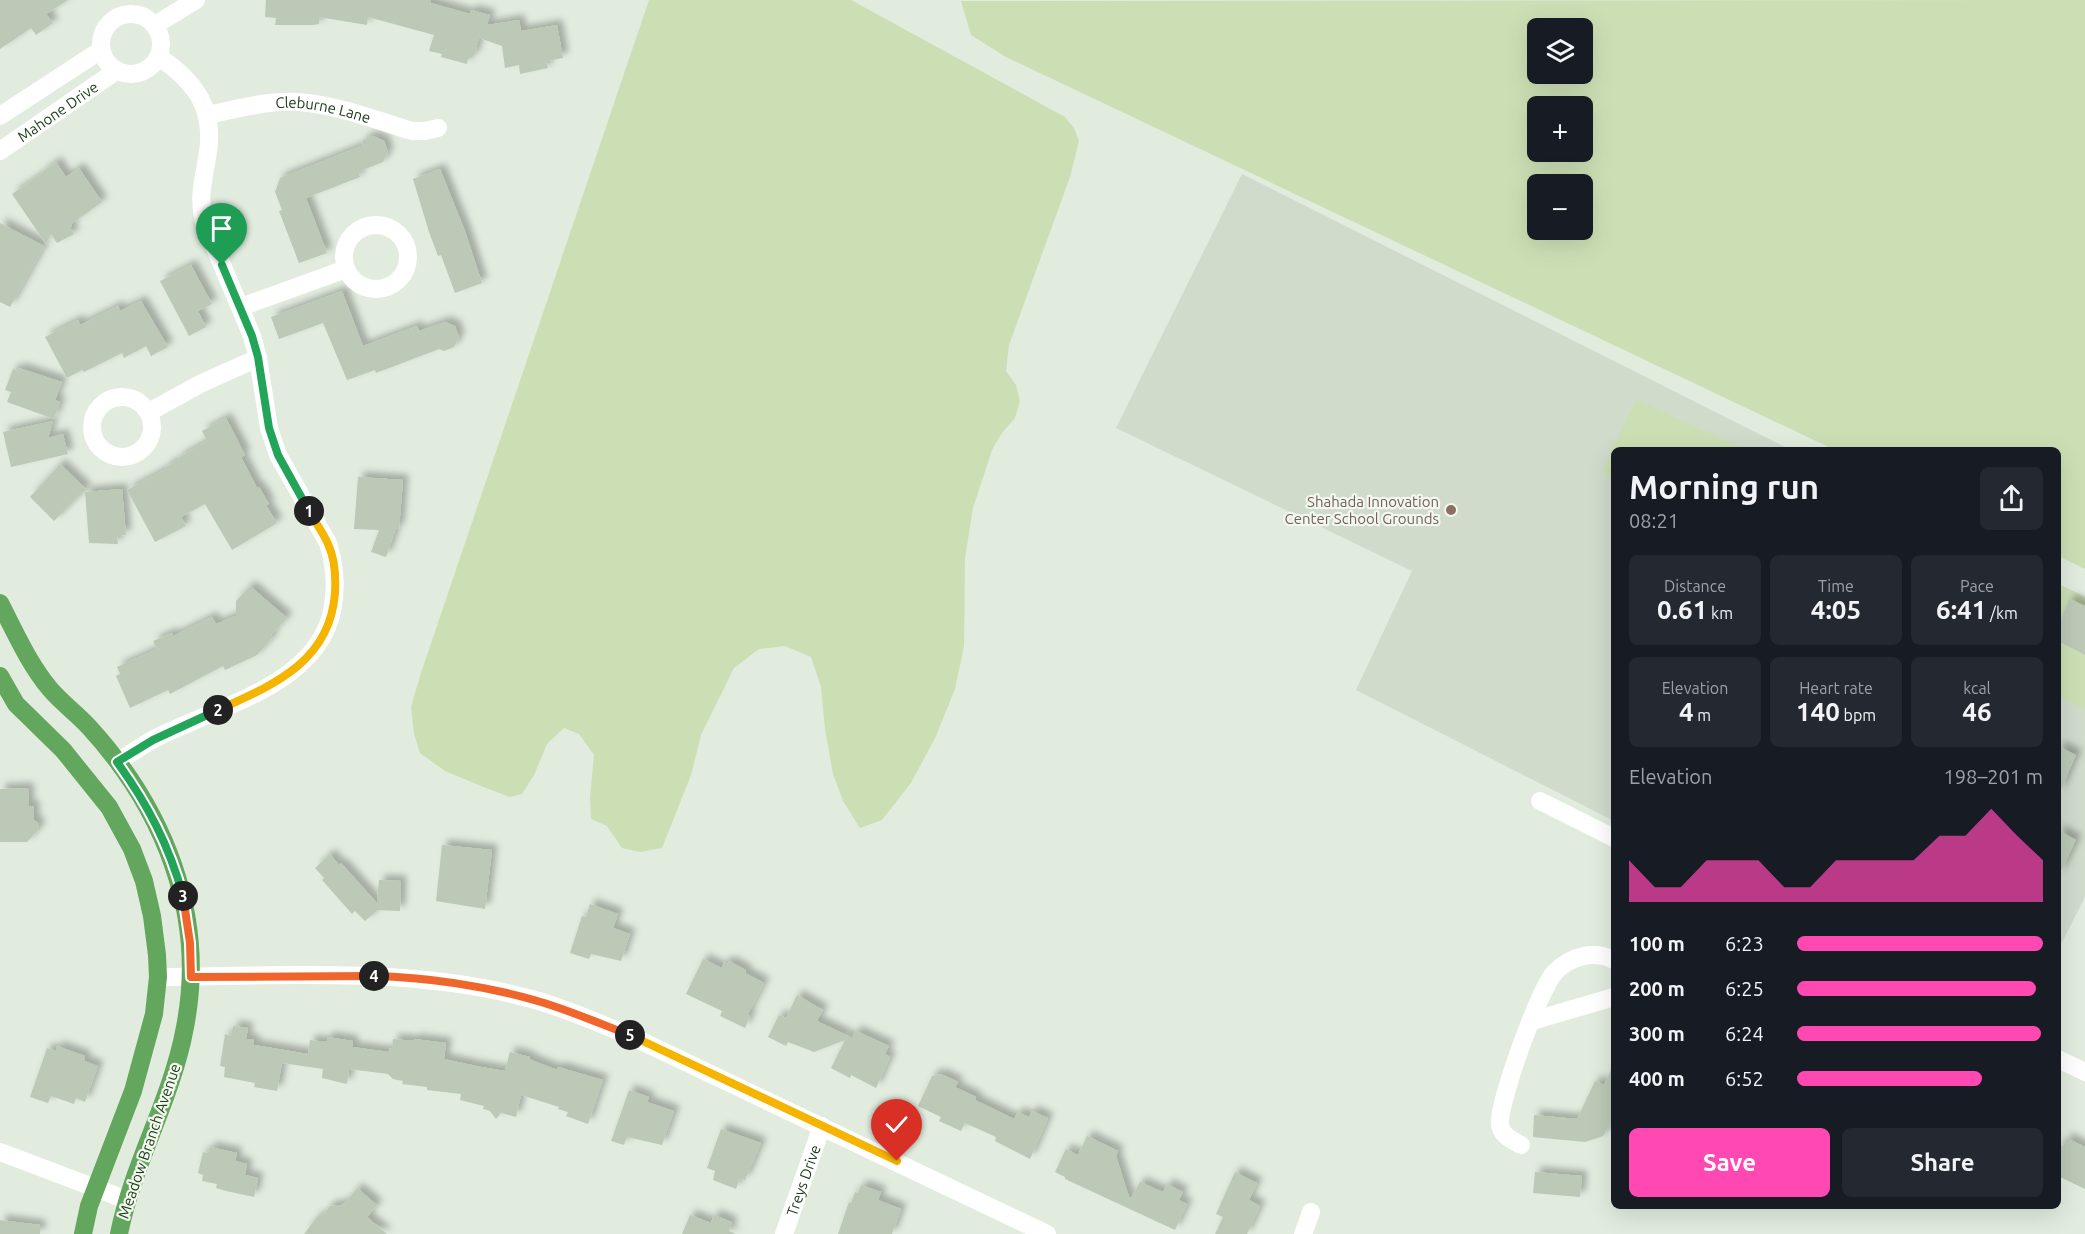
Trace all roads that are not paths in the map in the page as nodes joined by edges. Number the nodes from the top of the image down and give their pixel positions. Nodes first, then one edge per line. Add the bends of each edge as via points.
1 (196, 0) edge
2 (155, 25) junction
3 (101, 50) junction
4 (159, 57) junction
5 (116, 71) junction
6 (207, 115) junction
7 (0, 116) edge
8 (438, 128) dead end
9 (0, 151) edge
10 (346, 269) dead end
11 (241, 307) junction
12 (258, 357) junction
13 (148, 412) dead end
14 (0, 603) edge
15 (0, 676) edge
16 (117, 762) junction
17 (1540, 801) dead end
18 (1611, 836) edge
19 (1611, 959) edge
20 (158, 977) junction
21 (191, 977) junction
22 (1611, 998) edge
23 (1532, 1021) junction
24 (2061, 1060) edge
25 (2085, 1072) edge
26 (822, 1126) junction
27 (1521, 1145) dead end
28 (0, 1152) edge
29 (96, 1188) junction
30 (127, 1200) junction
31 (1311, 1212) dead end
32 (83, 1234) edge
33 (119, 1234) edge
34 (784, 1234) edge
35 (1046, 1234) edge
36 (1303, 1234) edge

1 - 2 street
2 - 3 street via 141,15 117,18 107,26
2 - 4 street via 160,36
3 - 5 street, Mahone Drive via 107,64
3 - 7 street, Mahone Drive
4 - 5 street via 143,72 132,75
4 - 6 street via 191,84
5 - 9 street, Mahone Drive
6 - 8 street, Cleburne Lane via 299,102 412,130
6 - 11 street via 210,137 200,206
10 - 11 street
11 - 12 street
12 - 13 street
12 - 16 street via 269,428 278,455 333,558 333,612 326,633 316,648 279,680 153,740
14 - 16 main road, Meadow Branch Avenue via 50,690 89,727
15 - 20 main road, Meadow Branch Avenue via 16,704 97,790 132,849 152,916
16 - 21 main road, Meadow Branch Avenue via 150,811 174,865 188,927
17 - 18 street
19 - 23 street via 1591,955 1576,957 1565,964 1546,984
20 - 21 street
20 - 29 main road, Meadow Branch Avenue via 146,1049
21 - 26 street via 378,976 465,986 534,1000 637,1038
21 - 30 main road, Meadow Branch Avenue via 186,1026 175,1071
22 - 23 street
23 - 27 street via 1515,1063 1500,1123 1508,1138
24 - 25 street
26 - 34 street, Treys Drive
26 - 35 street
28 - 29 street
29 - 30 street
29 - 32 main road, Meadow Branch Avenue
30 - 33 main road, Meadow Branch Avenue
31 - 36 street

